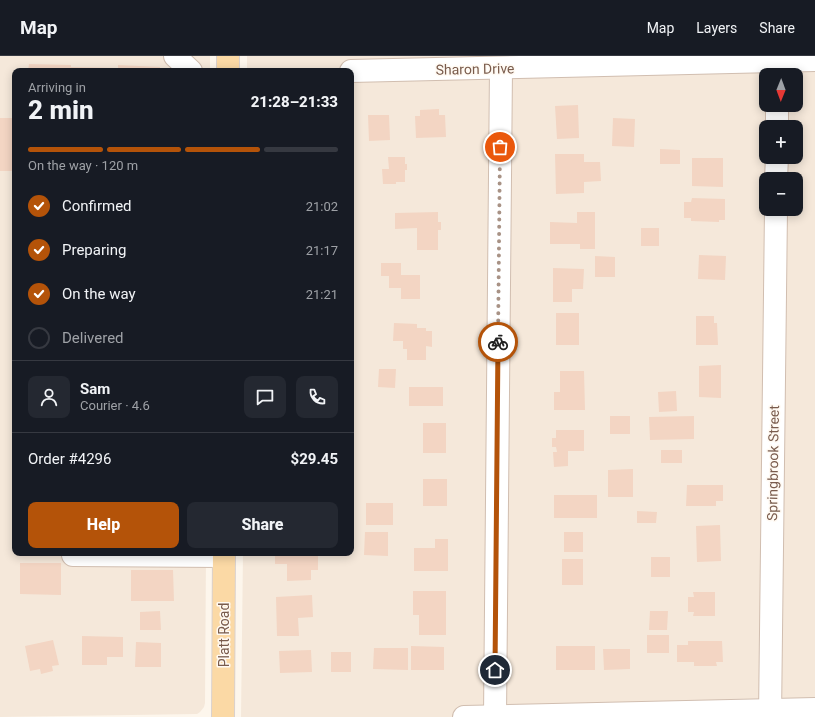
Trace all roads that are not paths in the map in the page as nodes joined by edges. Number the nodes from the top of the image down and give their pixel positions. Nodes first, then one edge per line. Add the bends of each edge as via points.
1 (175, 56) edge
2 (228, 56) edge
3 (815, 60) edge
4 (778, 64) edge
5 (188, 68) edge
6 (228, 68) edge
7 (501, 68) junction
8 (354, 71) edge
9 (776, 216) edge
10 (224, 556) edge
11 (815, 709) edge
12 (770, 714) edge
13 (494, 716) edge
14 (223, 717) edge
15 (464, 717) edge

1 - 5 street
2 - 6 main road
3 - 4 street, Sharon Drive
4 - 7 street, Sharon Drive
7 - 8 street, Sharon Drive
7 - 13 street
9 - 12 street, Springbrook Street
10 - 14 main road, Platt Road
11 - 12 street
12 - 13 street
13 - 15 street

